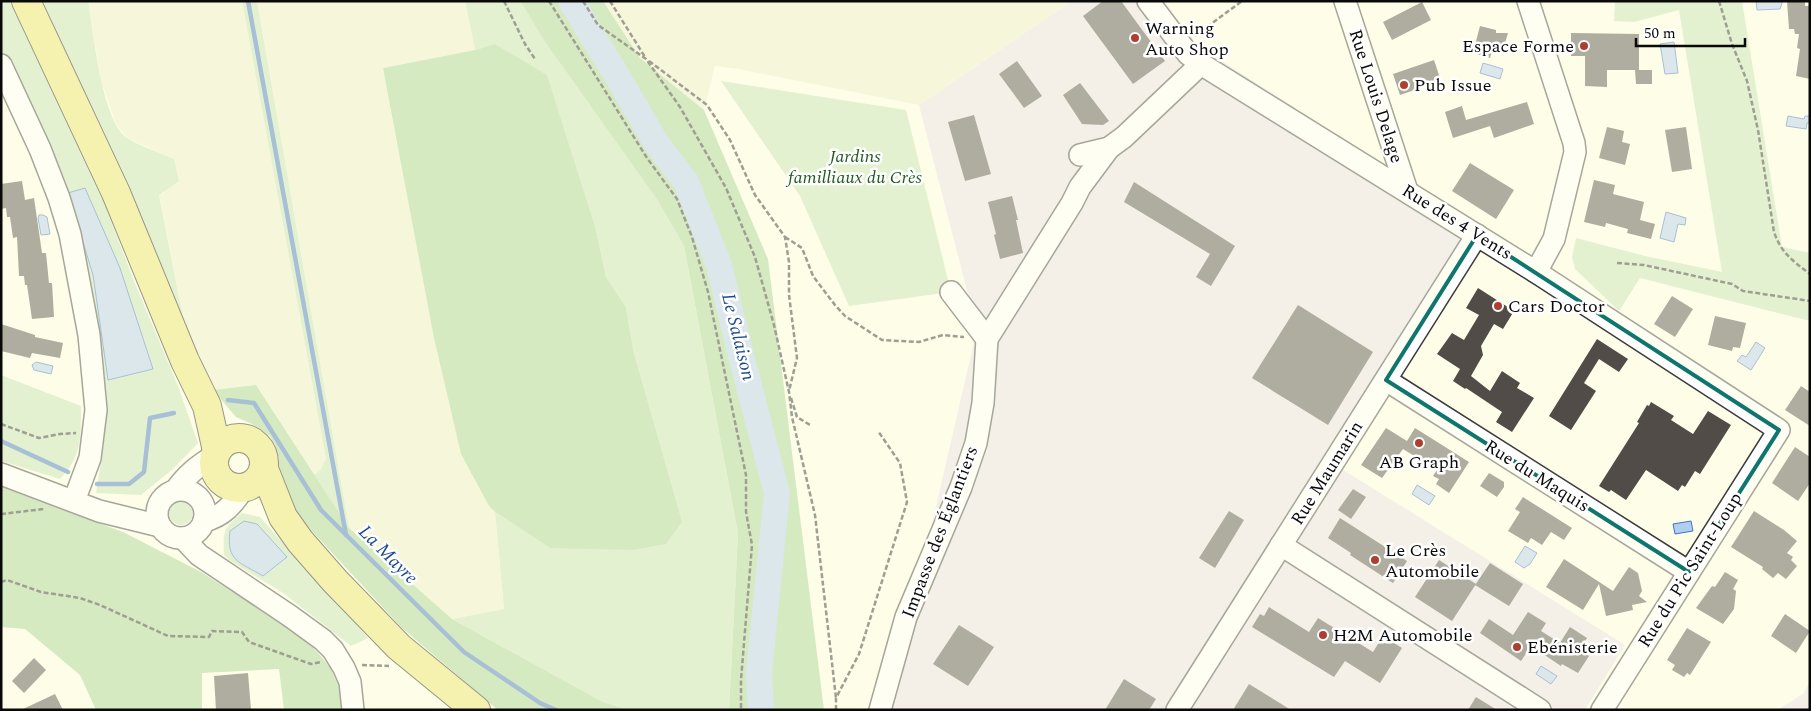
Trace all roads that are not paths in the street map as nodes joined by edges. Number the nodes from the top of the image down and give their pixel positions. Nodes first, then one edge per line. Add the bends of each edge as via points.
1 (26, 1) edge
2 (1148, 1) edge
3 (1346, 1) edge
4 (1528, 1) edge
5 (1201, 64) junction
6 (1, 65) edge
7 (1108, 148) junction
8 (1080, 155) dead end
9 (1407, 191) junction
10 (1477, 236) junction
11 (1536, 272) junction
12 (951, 292) dead end
13 (987, 339) junction
14 (1386, 380) junction
15 (1779, 430) joint
16 (224, 448) junction
17 (1, 474) edge
18 (251, 481) junction
19 (176, 490) junction
20 (74, 501) junction
21 (159, 504) junction
22 (204, 523) junction
23 (160, 526) junction
24 (183, 538) junction
25 (1281, 545) junction
26 (219, 568) junction
27 (1689, 572) junction
28 (1178, 709) edge
29 (353, 710) edge
30 (476, 710) edge
31 (880, 710) edge
32 (1540, 710) edge
33 (1602, 710) edge

1 - 16 main road via 116,192
2 - 5 street, Rue des 4 Vents via 1188,54
3 - 9 street, Rue Louis Delage
4 - 11 street via 1575,152 1554,239
5 - 7 street, Impasse des Églantiers via 1124,137
5 - 9 street, Rue des 4 Vents
6 - 20 street via 59,198 70,234 89,335 96,410 90,458
7 - 8 street, Impasse des Églantiers
7 - 13 street, Impasse des Églantiers
9 - 10 street, Rue des 4 Vents
10 - 11 street, Rue des 4 Vents
10 - 14 street, Rue Maumarin
11 - 15 street, Rue des 4 Vents
12 - 13 street
13 - 31 street, Impasse des Églantiers via 983,404 976,443 961,487 906,617
14 - 25 street, Rue Maumarin
14 - 27 street, Rue du Maquis
15 - 27 street, Rue du Pic Saint-Loup
16 - 18 main road via 214,462 218,476 229,486
16 - 18 main road via 254,442 259,447 263,454
16 - 19 street via 182,480
17 - 20 street
18 - 22 street via 217,518
18 - 30 main road via 335,581 399,647
19 - 21 street
19 - 22 street via 188,491 199,498 205,508
20 - 21 street via 116,506
20 - 23 street via 100,512
21 - 23 street via 157,516
22 - 24 street via 198,532
22 - 26 street
23 - 24 street via 170,536
24 - 26 street via 198,555
25 - 28 street, Rue Maumarin
25 - 32 street
26 - 29 street via 311,631 333,650 350,682
27 - 33 street, Rue du Pic Saint-Loup

